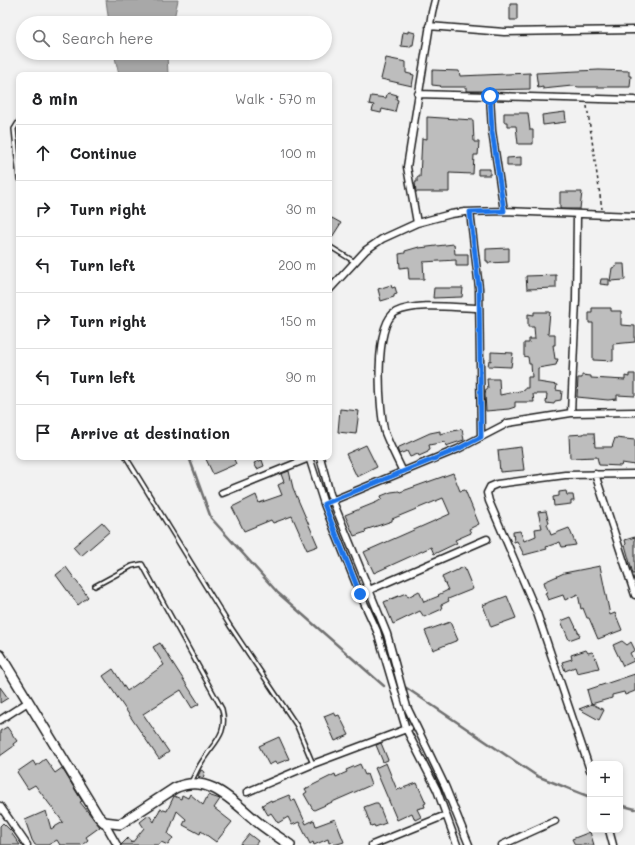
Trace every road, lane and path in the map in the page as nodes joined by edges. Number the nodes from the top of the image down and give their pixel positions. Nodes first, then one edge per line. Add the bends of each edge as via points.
1 (435, 0) edge
2 (429, 26) junction
3 (635, 30) edge
4 (418, 94) junction
5 (490, 96) junction
6 (586, 98) junction
7 (635, 100) edge
8 (16, 126) edge
9 (16, 149) edge
10 (504, 211) junction
11 (470, 212) junction
12 (577, 214) junction
13 (603, 214) junction
14 (635, 216) edge
15 (417, 223) junction
16 (332, 248) edge
17 (355, 262) junction
18 (332, 287) edge
19 (479, 308) junction
20 (635, 412) edge
21 (572, 413) junction
22 (481, 437) junction
23 (128, 460) edge
24 (302, 460) edge
25 (310, 460) edge
26 (321, 460) edge
27 (403, 472) junction
28 (595, 474) junction
29 (635, 474) edge
30 (222, 493) dead end
31 (332, 500) junction
32 (324, 504) junction
33 (487, 539) dead end
34 (95, 586) dead end
35 (634, 587) edge
36 (370, 590) junction
37 (360, 594) junction
38 (635, 594) edge
39 (0, 655) edge
40 (3, 666) edge
41 (28, 702) junction
42 (0, 720) edge
43 (416, 726) junction
44 (406, 729) junction
45 (587, 761) edge
46 (313, 764) junction
47 (191, 782) junction
48 (247, 792) dead end
49 (0, 806) edge
50 (446, 815) junction
51 (555, 821) dead end
52 (104, 822) junction
53 (610, 833) edge
54 (27, 845) edge
55 (117, 845) edge
56 (290, 845) edge
57 (372, 845) edge
58 (457, 845) edge
59 (469, 845) edge
60 (502, 845) edge
61 (613, 845) edge

1 - 2 street
2 - 3 street via 504,32
2 - 4 street
4 - 5 street
4 - 15 street via 407,167
5 - 6 street
5 - 10 street via 492,131
6 - 7 street
6 - 13 path
8 - 9 lane
10 - 11 street
10 - 12 street
11 - 15 street
11 - 19 street
12 - 13 street
12 - 21 street
13 - 14 street
15 - 17 street via 382,239 366,250
16 - 17 lane
17 - 18 street
19 - 22 street
19 - 27 street via 418,307 397,311 389,318 381,343 380,403 385,432
20 - 21 street
21 - 22 street via 508,423
22 - 27 street
23 - 46 lane via 238,640 296,726
24 - 30 street
25 - 32 street
26 - 31 street
27 - 31 street
28 - 29 street
28 - 35 street
28 - 45 street via 564,475 498,484 490,487 487,493 537,613
31 - 32 street
31 - 36 street
32 - 37 street
33 - 36 street
34 - 47 lane via 132,566 142,564 222,709 223,727 220,737
35 - 38 street
36 - 37 street
36 - 43 street via 387,634 402,690
37 - 44 street via 377,631
39 - 40 street
40 - 41 street
41 - 42 street
41 - 52 street
43 - 44 street
43 - 59 street via 445,786
44 - 46 street
44 - 50 street via 427,767
46 - 48 street
47 - 52 street via 175,788 120,824
47 - 56 street via 218,790
49 - 54 street
50 - 57 street
50 - 58 street
51 - 60 street
52 - 55 street
53 - 61 street

